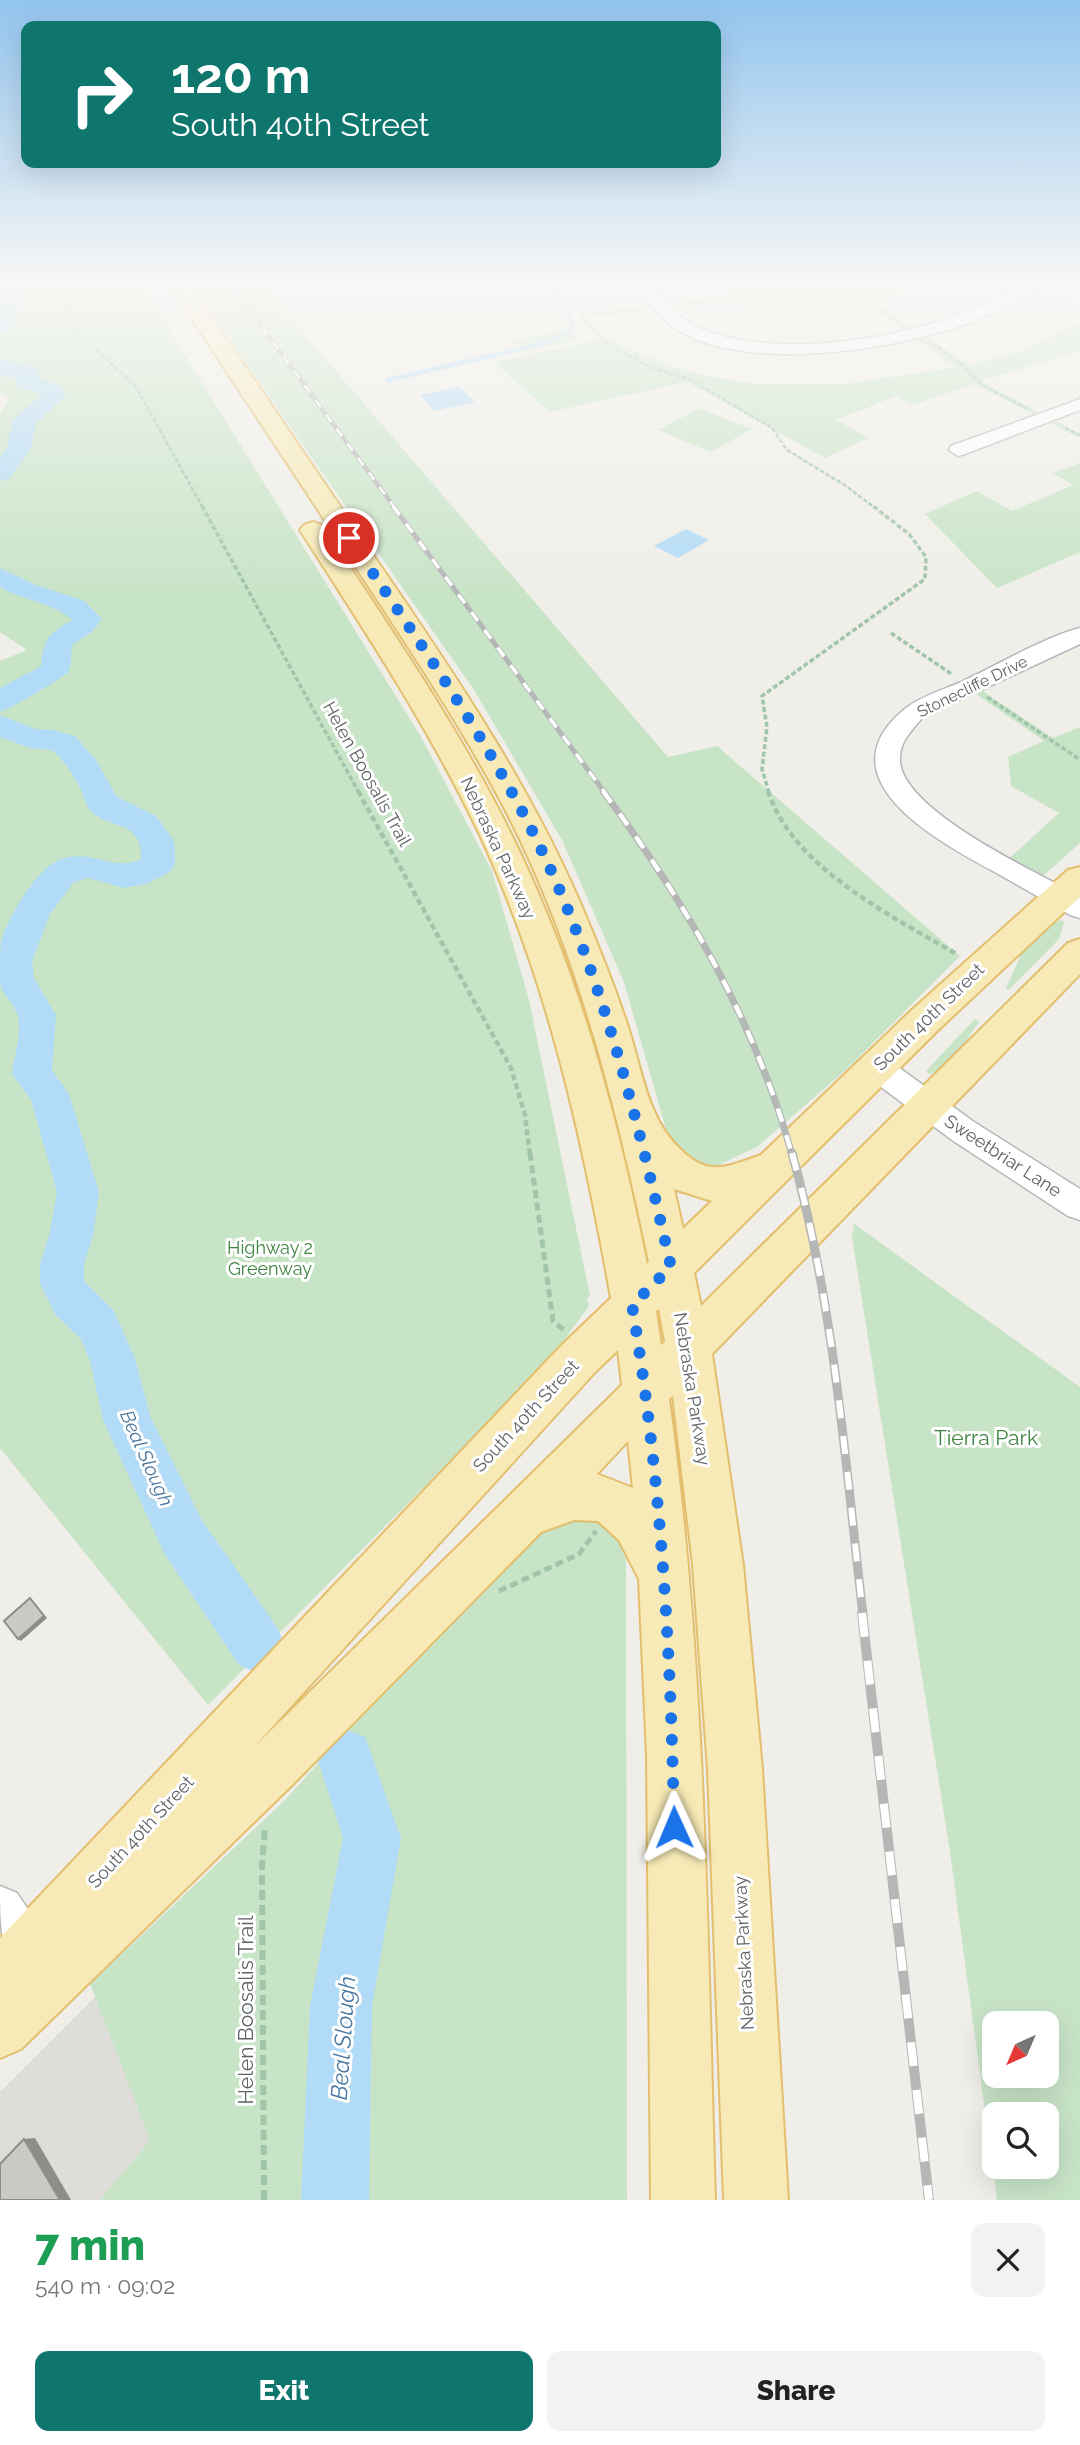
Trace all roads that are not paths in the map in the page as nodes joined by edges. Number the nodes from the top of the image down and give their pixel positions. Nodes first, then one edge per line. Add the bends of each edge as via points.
1 (221, 387) edge
2 (248, 387) edge
3 (1080, 404) edge
4 (958, 450) dead end
5 (1080, 635) edge
6 (1073, 894) edge
7 (1080, 952) edge
8 (886, 1058) junction
9 (927, 1105) junction
10 (635, 1119) junction
11 (775, 1164) junction
12 (1080, 1206) edge
13 (671, 1267) junction
14 (632, 1305) junction
15 (689, 1349) junction
16 (647, 1391) junction
17 (517, 1520) junction
18 (665, 1582) junction
19 (0, 1910) edge
20 (26, 1972) edge
21 (0, 2028) edge
22 (683, 2200) edge
23 (756, 2200) edge

1 - 14 main road, Nebraska Parkway via 428,710 514,874 570,1024 619,1224
2 - 10 main road, Nebraska Parkway via 457,699 524,816 592,972
3 - 4 street
5 - 6 street, Stonecliffe Drive via 915,712 895,732 888,758 896,787 918,814 949,836
6 - 8 main road, South 40th Street
7 - 9 main road, South 40th Street
8 - 9 street, Sweetbriar Lane
8 - 11 main road, South 40th Street
9 - 12 street, Sweetbriar Lane
9 - 15 main road, South 40th Street
10 - 11 main road via 665,1162 693,1181 730,1184
10 - 13 main road, Nebraska Parkway
11 - 13 main road, South 40th Street
13 - 14 main road, South 40th Street
13 - 15 main road, Nebraska Parkway
14 - 16 main road, Nebraska Parkway
14 - 20 main road, South 40th Street via 543,1396
15 - 16 main road, South 40th Street
15 - 23 main road, Nebraska Parkway via 718,1566 734,1755
16 - 17 main road, South 40th Street
16 - 18 main road, Nebraska Parkway
17 - 18 main road via 565,1498 612,1499 645,1532
17 - 20 main road, South 40th Street via 287,1752
18 - 22 main road, Nebraska Parkway via 671,1667
19 - 20 street
20 - 21 main road, South 40th Street

